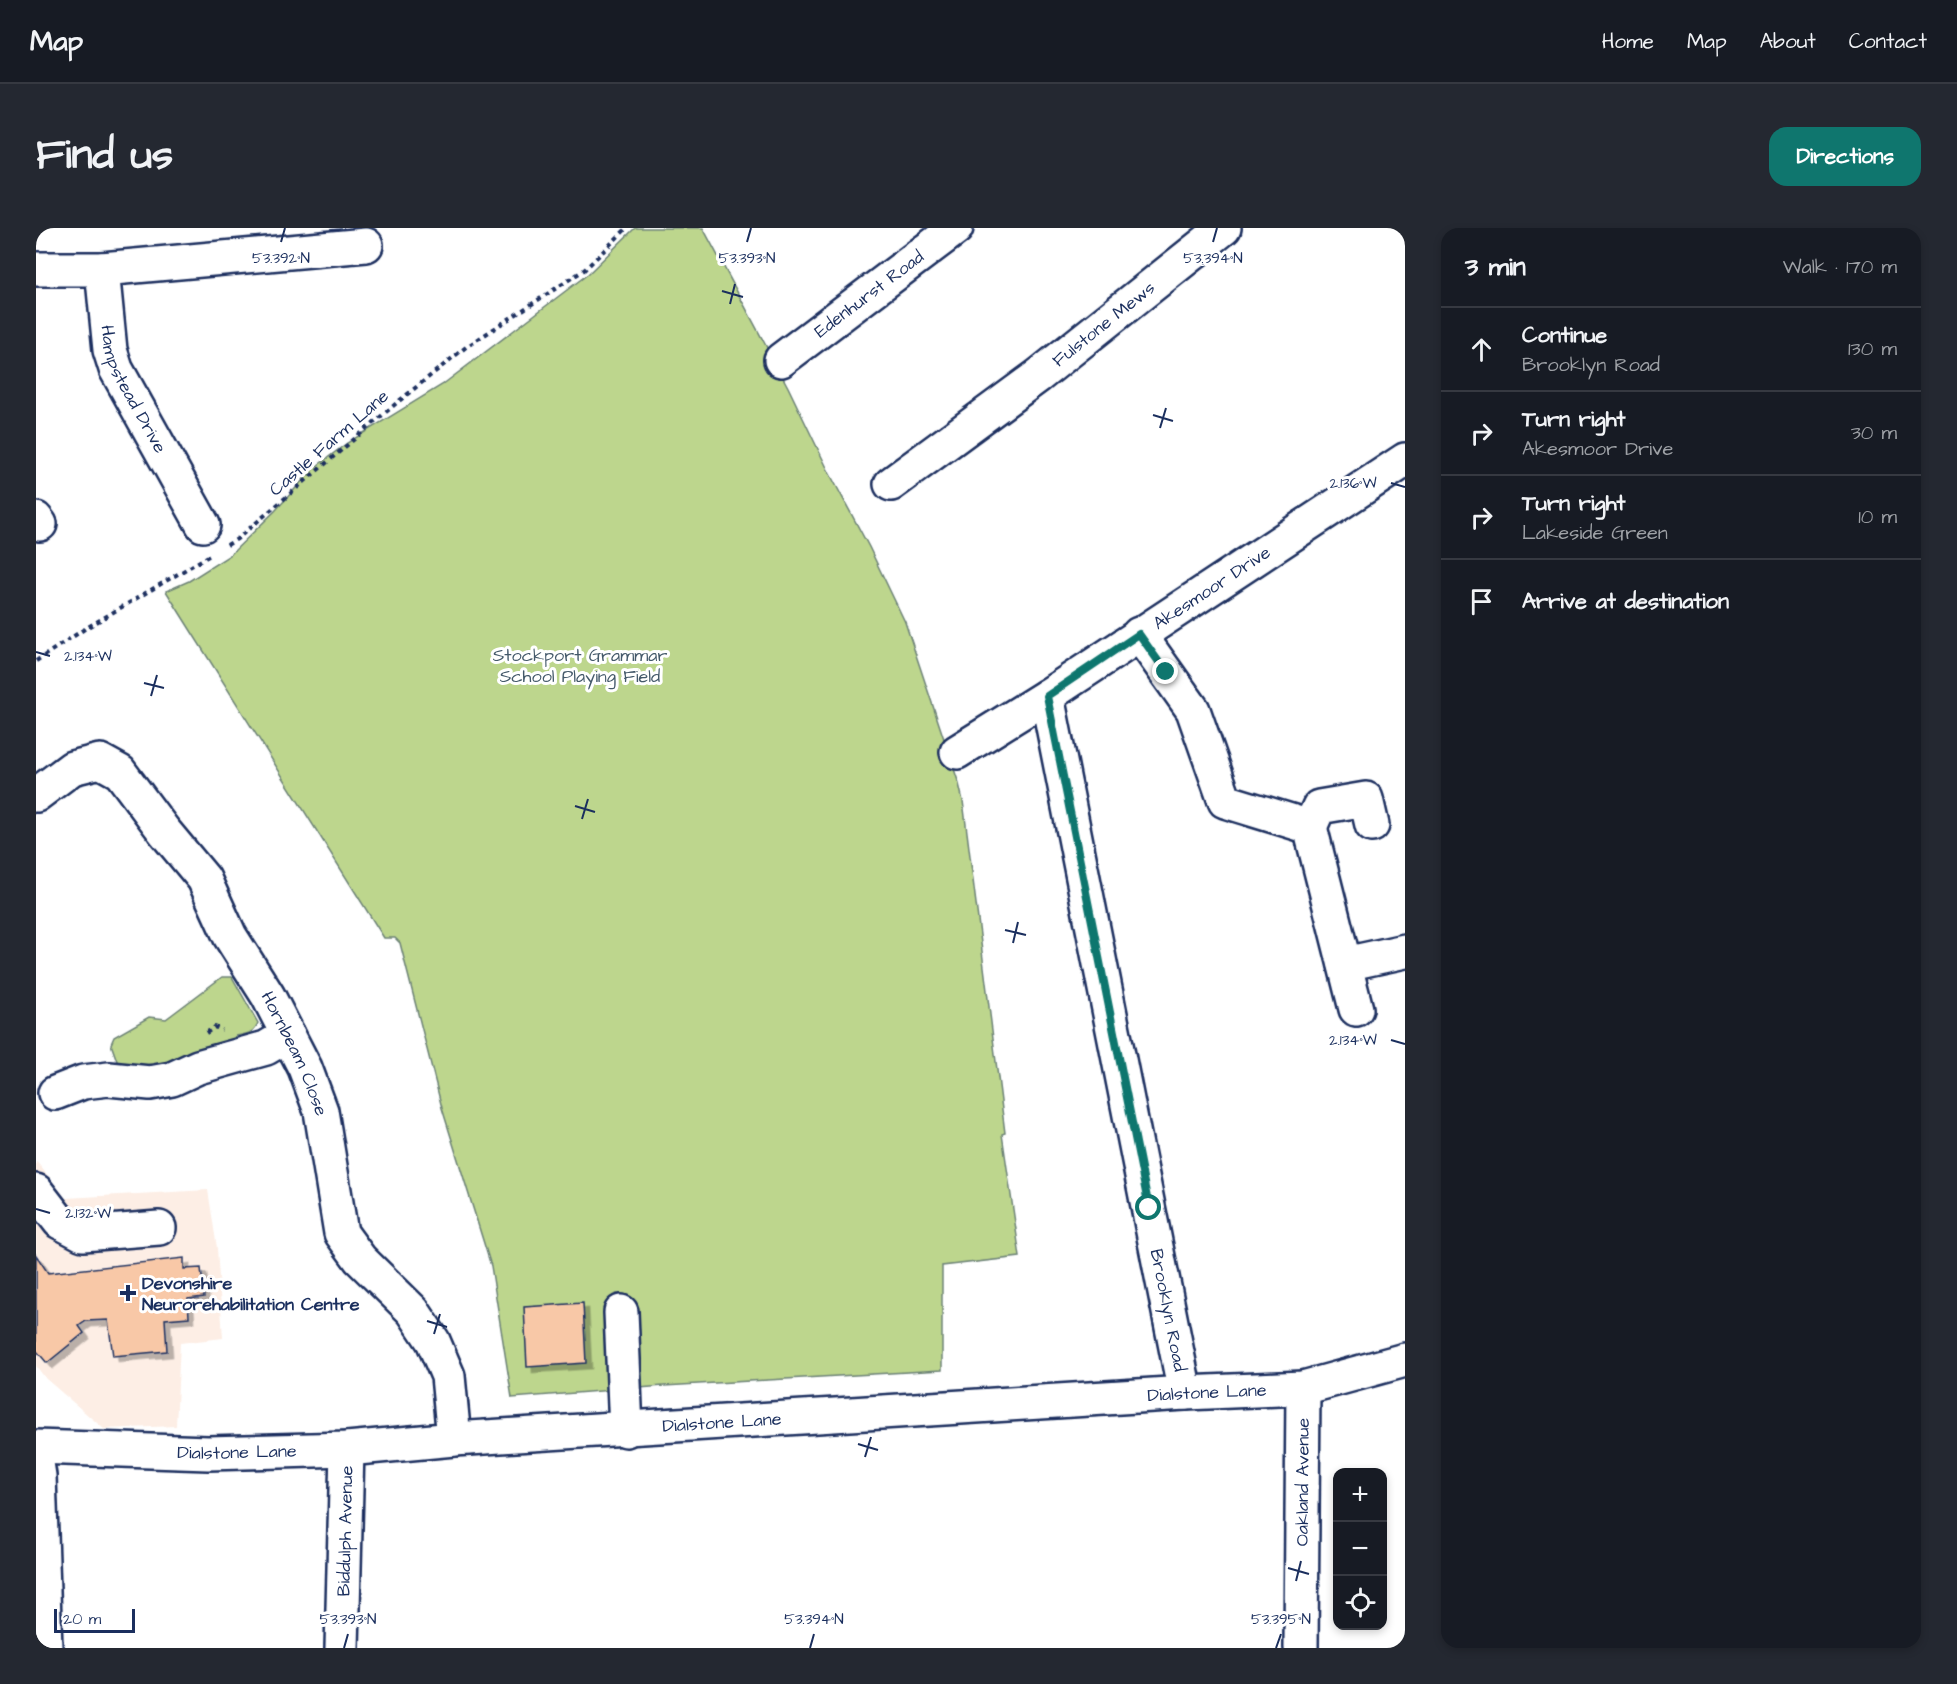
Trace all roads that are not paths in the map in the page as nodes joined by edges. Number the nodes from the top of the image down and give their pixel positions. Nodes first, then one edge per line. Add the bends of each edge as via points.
1 (957, 228) edge
2 (1224, 228) edge
3 (285, 240) edge
4 (366, 245) dead end
5 (36, 269) edge
6 (102, 269) junction
7 (781, 360) dead end
8 (1405, 460) edge
9 (891, 484) dead end
10 (209, 523) road end
11 (1139, 634) junction
12 (1047, 696) junction
13 (957, 752) dead end
14 (36, 795) edge
15 (1372, 825) dead end
16 (1310, 827) junction
17 (1405, 951) edge
18 (1345, 964) junction
19 (1356, 1009) dead end
20 (288, 1035) junction
21 (55, 1093) dead end
22 (36, 1191) edge
23 (159, 1228) dead end
24 (621, 1312) dead end
25 (1405, 1360) edge
26 (1303, 1388) junction
27 (1185, 1394) junction
28 (626, 1430) junction
29 (454, 1439) junction
30 (36, 1447) edge
31 (347, 1449) junction
32 (36, 1457) edge
33 (45, 1648) edge
34 (342, 1648) edge
35 (1300, 1648) edge

1 - 7 street, Edenhurst Road
2 - 9 street, Fulstone Mews via 1038,376
3 - 4 street
3 - 6 street
5 - 6 street
6 - 10 street, Hampstead Drive via 110,350 116,369
8 - 11 street, Akesmoor Drive
11 - 12 street, Akesmoor Drive
11 - 16 street via 1192,710 1225,801
12 - 13 street, Akesmoor Drive
12 - 27 street, Brooklyn Road
14 - 20 street, Hornbeam Close via 72,768 100,761 120,772 204,879 230,936
15 - 16 street via 1366,799 1320,807
16 - 18 street
17 - 18 street
18 - 19 street
20 - 21 street via 266,1048 172,1079 150,1083 109,1079 83,1082
20 - 29 street, Hornbeam Close via 321,1111 342,1233 360,1259 413,1311 433,1341 448,1376
22 - 23 street via 60,1222 83,1234
24 - 28 street
25 - 26 street, Dialstone Lane
26 - 27 street, Dialstone Lane
26 - 35 street, Oakland Avenue
27 - 28 street, Dialstone Lane
28 - 29 street, Dialstone Lane
29 - 31 street, Dialstone Lane
30 - 31 street, Dialstone Lane via 208,1453
31 - 34 street, Biddulph Avenue
32 - 33 street

